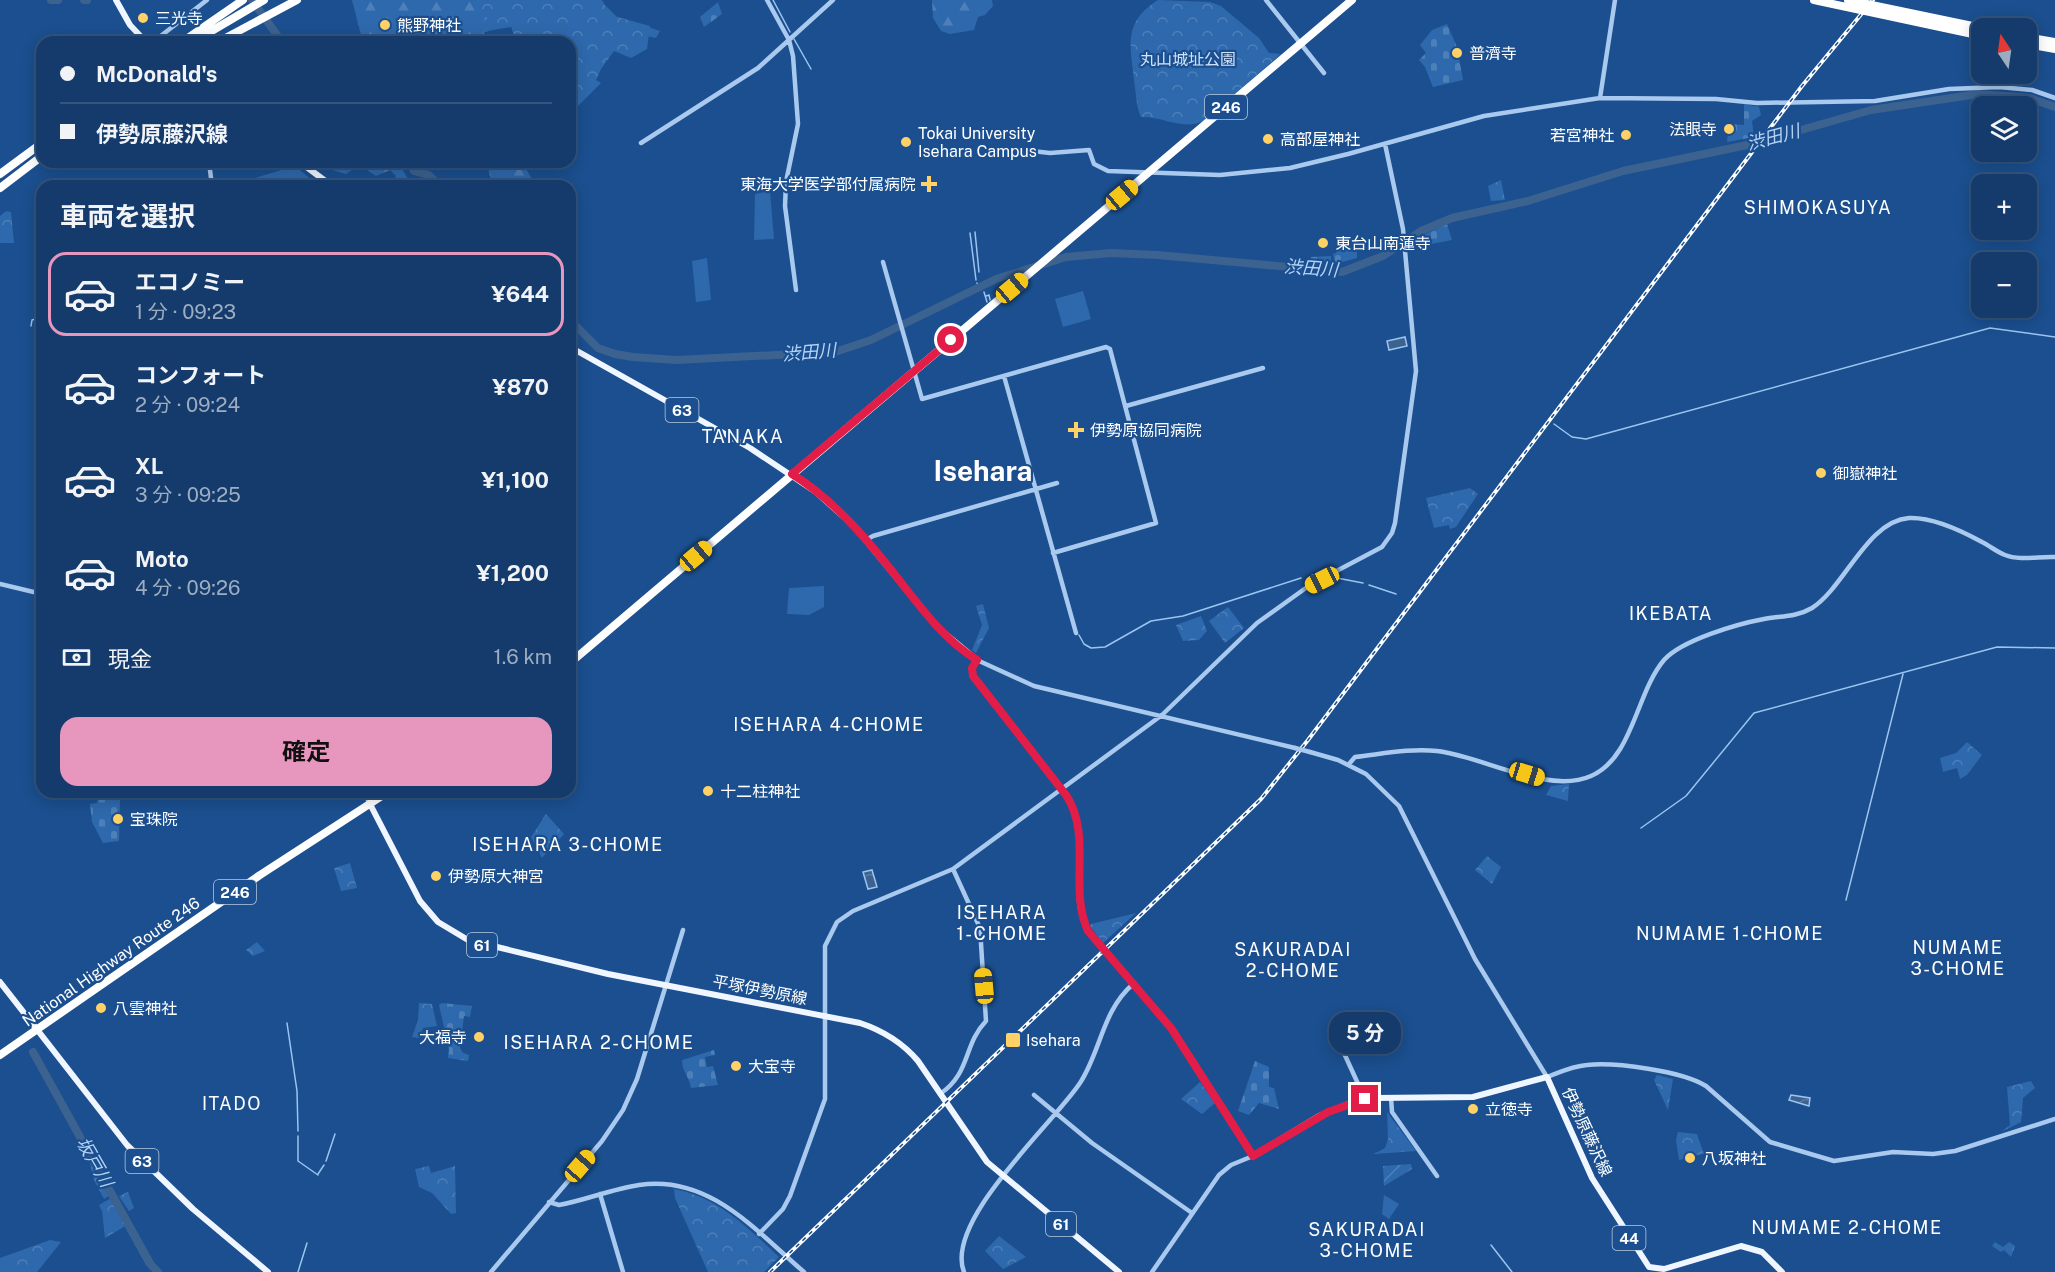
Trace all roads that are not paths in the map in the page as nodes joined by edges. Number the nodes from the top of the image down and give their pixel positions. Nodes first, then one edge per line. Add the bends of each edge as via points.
1 (116, 0) edge
2 (207, 0) edge
3 (264, 0) edge
4 (287, 0) edge
5 (297, 0) edge
6 (767, 0) edge
7 (832, 0) edge
8 (1266, 0) edge
9 (1352, 0) edge
10 (1615, 0) edge
11 (1814, 0) edge
12 (1848, 0) edge
13 (242, 1) edge
14 (275, 9) junction
15 (1971, 26) edge
16 (1971, 34) edge
17 (140, 36) edge
18 (161, 36) edge
19 (191, 36) edge
20 (204, 36) edge
21 (227, 36) edge
22 (2037, 39) edge
23 (789, 40) junction
24 (2055, 42) edge
25 (1301, 44) junction
26 (2037, 46) edge
27 (2055, 49) edge
28 (1324, 73) dead end
29 (1600, 98) junction
30 (2055, 98) edge
31 (641, 142) dead end
32 (1385, 144) junction
33 (36, 147) edge
34 (1013, 149) dead end
35 (36, 161) edge
36 (308, 168) edge
37 (1148, 173) junction
38 (0, 174) edge
39 (324, 180) edge
40 (0, 188) edge
41 (883, 262) dead end
42 (796, 290) dead end
43 (576, 349) edge
44 (1263, 368) dead end
45 (914, 372) junction
46 (1004, 376) junction
47 (1126, 406) junction
48 (792, 474) junction
49 (1058, 483) dead end
50 (1036, 490) junction
51 (866, 540) junction
52 (1053, 553) junction
53 (2055, 557) edge
54 (0, 584) edge
55 (36, 593) edge
56 (1076, 633) dead end
57 (576, 658) edge
58 (977, 660) junction
59 (1162, 715) junction
60 (1349, 764) junction
61 (1061, 789) junction
62 (367, 798) edge
63 (379, 798) edge
64 (370, 804) junction
65 (953, 870) junction
66 (683, 930) dead end
67 (0, 982) edge
68 (1133, 984) junction
69 (666, 986) junction
70 (826, 1017) junction
71 (38, 1029) junction
72 (1338, 1040) dead end
73 (0, 1055) edge
74 (1547, 1077) junction
75 (940, 1094) junction
76 (1034, 1095) dead end
77 (1391, 1098) junction
78 (1365, 1099) junction
79 (1055, 1113) junction
80 (2055, 1119) edge
81 (1253, 1156) junction
82 (1002, 1175) junction
83 (1437, 1176) dead end
84 (600, 1194) junction
85 (549, 1202) junction
86 (1192, 1213) junction
87 (759, 1234) junction
88 (268, 1272) edge
89 (491, 1272) edge
90 (623, 1272) edge
91 (804, 1272) edge
92 (964, 1272) edge
93 (1119, 1272) edge
94 (1152, 1272) edge
95 (1782, 1272) edge

1 - 17 main road
2 - 18 street
3 - 20 highway
4 - 14 highway
5 - 14 highway
6 - 23 street
7 - 23 street
8 - 25 street
9 - 25 highway, 246
10 - 29 street
11 - 16 highway, bridge
12 - 15 highway, bridge
13 - 19 highway
14 - 21 highway
22 - 24 highway
23 - 31 street via 750,73
23 - 42 street via 798,117 785,206
25 - 28 street
25 - 37 highway, 246
26 - 27 highway
29 - 30 street via 1757,103 1875,101 1949,89 1999,87 2032,90
29 - 32 street via 1484,116
32 - 37 street via 1272,170 1220,175
32 - 59 street via 1404,237 1416,371 1392,533 1376,552 1310,585 1257,623
33 - 38 highway
34 - 37 street via 1050,153 1089,150 1093,162 1102,170
35 - 40 highway
36 - 39 main road
37 - 45 highway, 246
41 - 45 street
43 - 48 main road, 63
44 - 47 street
45 - 46 street via 921,399
45 - 48 highway, 246
46 - 47 street via 1107,347
46 - 50 street
47 - 52 street via 1156,523
48 - 51 main road
48 - 57 highway, 246
49 - 50 street
50 - 51 street
50 - 52 street
51 - 58 main road via 937,627
52 - 56 street
53 - 60 street via 2008,556 1978,539 1929,521 1893,521 1821,602 1810,609 1714,634 1666,657 1653,675 1625,740 1593,775 1550,781 1451,753 1423,750 1355,757
54 - 55 street
58 - 59 street via 1034,686
58 - 61 main road via 973,676
59 - 60 street, bridge
59 - 61 street
60 - 74 street via 1378,784 1402,812 1475,959
61 - 65 street
61 - 68 main road via 1079,826 1083,919 1099,946
62 - 64 street
63 - 64 highway, National Highway Route 246 / 246
64 - 69 main road, 平塚伊勢原線 / 61 via 417,896 429,913 453,933 485,946
64 - 71 highway, National Highway Route 246 / 246
65 - 70 street via 853,911 834,926 825,946
65 - 75 street via 980,928 987,1014 972,1039 962,1071
66 - 69 street
67 - 71 main road
68 - 79 street via 1113,1005 1085,1074
68 - 81 main road via 1171,1028
69 - 70 main road, 平塚伊勢原線 / 61
69 - 85 street via 637,1079 623,1110 602,1141
70 - 75 main road, 平塚伊勢原線 / 61 via 872,1027 897,1041 918,1061
70 - 87 street via 824,1103 790,1196
71 - 73 highway, National Highway Route 246 / 246
71 - 88 main road, 63 via 147,1166
72 - 78 street
74 - 77 main road, 伊勢原藤沢線 via 1473,1097
74 - 80 street via 1592,1064 1695,1080 1770,1142 1834,1161 1893,1152 1955,1151
74 - 95 main road, 伊勢原藤沢線 / 44 via 1592,1178 1649,1267 1664,1269 1741,1246 1762,1252
75 - 82 main road, 平塚伊勢原線 / 61 via 978,1151
76 - 79 street
77 - 78 main road, 伊勢原藤沢線
77 - 83 street via 1392,1112
78 - 81 main road, 伊勢原藤沢線 via 1328,1112
79 - 82 street
79 - 86 street
81 - 86 street via 1224,1170
82 - 92 street via 964,1239 960,1260
82 - 93 main road, 平塚伊勢原線 / 61
84 - 85 street via 559,1205
84 - 87 street via 650,1184 686,1187 723,1203
84 - 90 street
85 - 89 street
86 - 94 street
87 - 91 street

